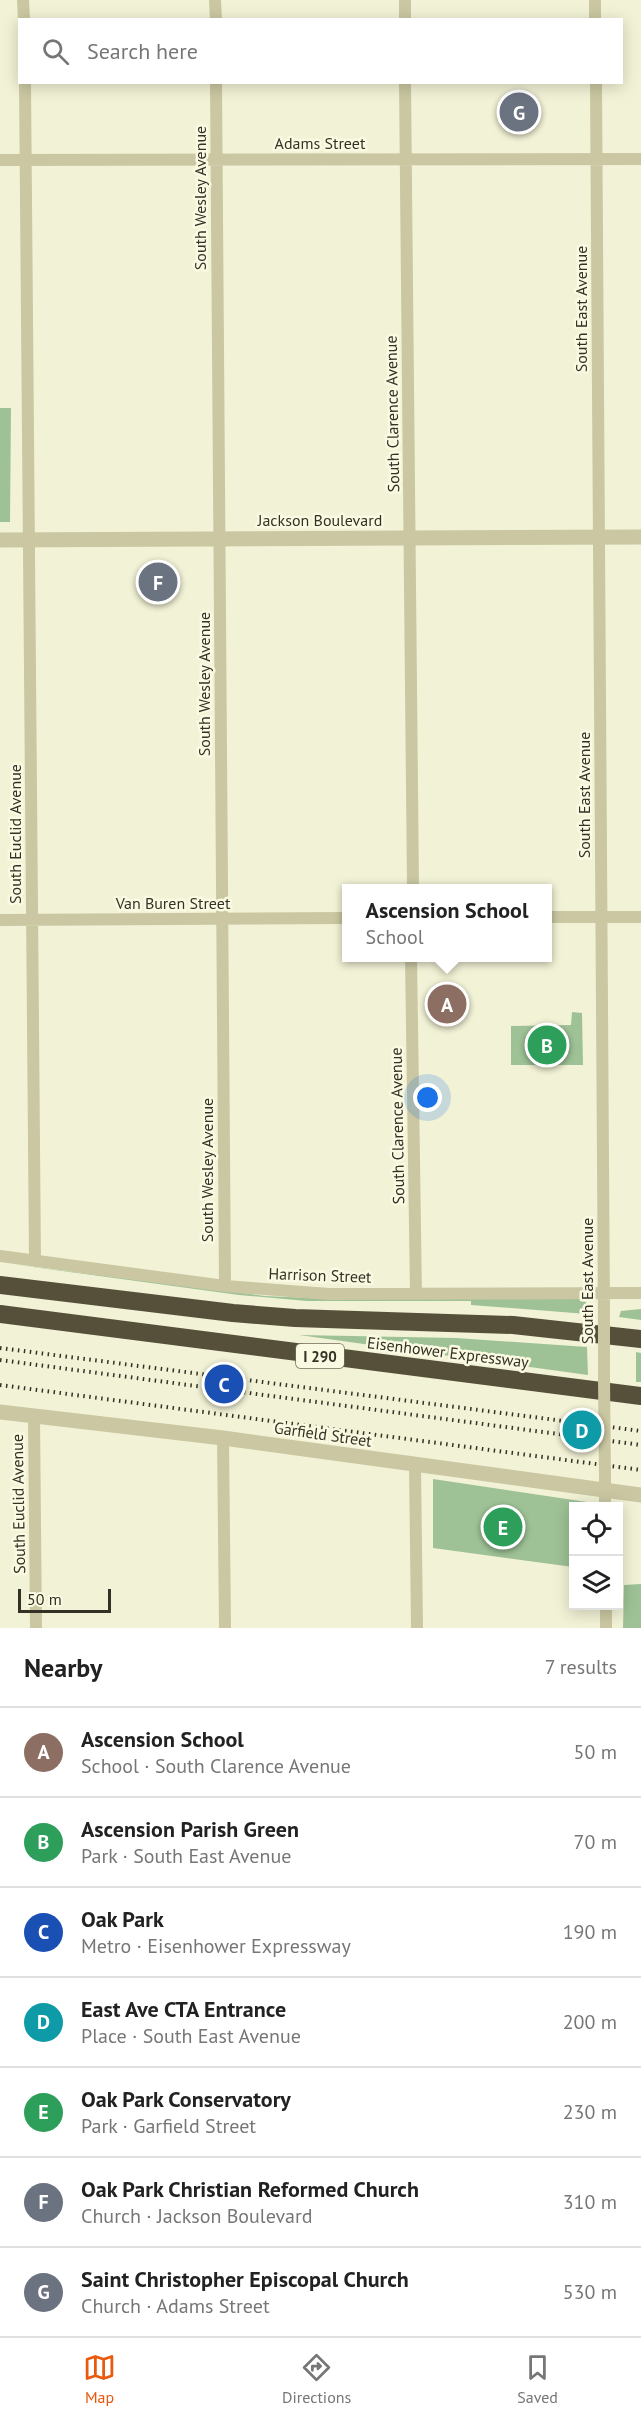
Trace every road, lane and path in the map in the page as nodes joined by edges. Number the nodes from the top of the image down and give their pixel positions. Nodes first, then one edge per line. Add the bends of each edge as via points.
1 (24, 0) edge
2 (215, 0) edge
3 (405, 0) edge
4 (595, 0) edge
5 (24, 18) edge
6 (216, 18) edge
7 (405, 18) edge
8 (595, 18) edge
9 (25, 84) edge
10 (216, 84) edge
11 (405, 84) edge
12 (596, 84) edge
13 (406, 159) junction
14 (596, 159) junction
15 (641, 159) edge
16 (0, 160) edge
17 (27, 160) junction
18 (217, 160) junction
19 (410, 537) junction
20 (598, 537) junction
21 (641, 537) edge
22 (219, 539) junction
23 (0, 540) edge
24 (29, 540) junction
25 (413, 884) edge
26 (552, 917) edge
27 (601, 917) junction
28 (641, 917) edge
29 (342, 918) edge
30 (222, 919) junction
31 (0, 920) edge
32 (32, 920) junction
33 (411, 962) edge
34 (0, 1256) edge
35 (35, 1261) junction
36 (0, 1285) edge
37 (225, 1286) junction
38 (603, 1293) junction
39 (641, 1293) edge
40 (416, 1294) junction
41 (0, 1314) edge
42 (641, 1339) edge
43 (641, 1396) edge
44 (0, 1412) edge
45 (34, 1416) junction
46 (223, 1438) junction
47 (416, 1464) junction
48 (605, 1486) junction
49 (641, 1495) edge
50 (605, 1502) edge
51 (606, 1610) edge
52 (36, 1628) edge
53 (225, 1628) edge
54 (417, 1628) edge
55 (606, 1628) edge

1 - 5 street
2 - 6 street
3 - 7 street
4 - 8 street
9 - 17 street, South Euclid Avenue
10 - 18 street, South Wesley Avenue
11 - 13 street, South Clarence Avenue
12 - 14 street, South East Avenue
13 - 14 street, Adams Street
13 - 18 street, Adams Street
13 - 19 street, South Clarence Avenue
14 - 15 street, Adams Street
14 - 20 street, South East Avenue
16 - 17 street, Adams Street
17 - 18 street, Adams Street
17 - 24 street, South Euclid Avenue
18 - 22 street, South Wesley Avenue
19 - 20 street, Jackson Boulevard
19 - 22 street, Jackson Boulevard
19 - 25 street, South Clarence Avenue
20 - 21 street, Jackson Boulevard
20 - 27 street, South East Avenue
22 - 24 street, Jackson Boulevard
22 - 30 street, South Wesley Avenue
23 - 24 street, Jackson Boulevard
24 - 32 street, South Euclid Avenue
26 - 27 street
27 - 28 street
27 - 38 street, South East Avenue
29 - 30 street, Van Buren Street
30 - 32 street, Van Buren Street
30 - 37 street, South Wesley Avenue
31 - 32 street, Van Buren Street
32 - 35 street, South Euclid Avenue
33 - 40 street, South Clarence Avenue
34 - 35 street, Harrison Street
35 - 37 street, Harrison Street
36 - 42 highway, Eisenhower Expressway / I 290 via 243,1314 513,1325
37 - 40 street, Harrison Street via 329,1294
38 - 39 street, Harrison Street
38 - 40 street, Harrison Street
38 - 48 street, South East Avenue, bridge
41 - 43 highway, Eisenhower Expressway / I 290
44 - 45 street, Garfield Street
45 - 46 street, Garfield Street
45 - 52 street, South Euclid Avenue
46 - 47 street, Garfield Street
46 - 53 street
47 - 48 street, Garfield Street
47 - 54 street
48 - 49 street, Garfield Street
48 - 50 street, South East Avenue
51 - 55 street

